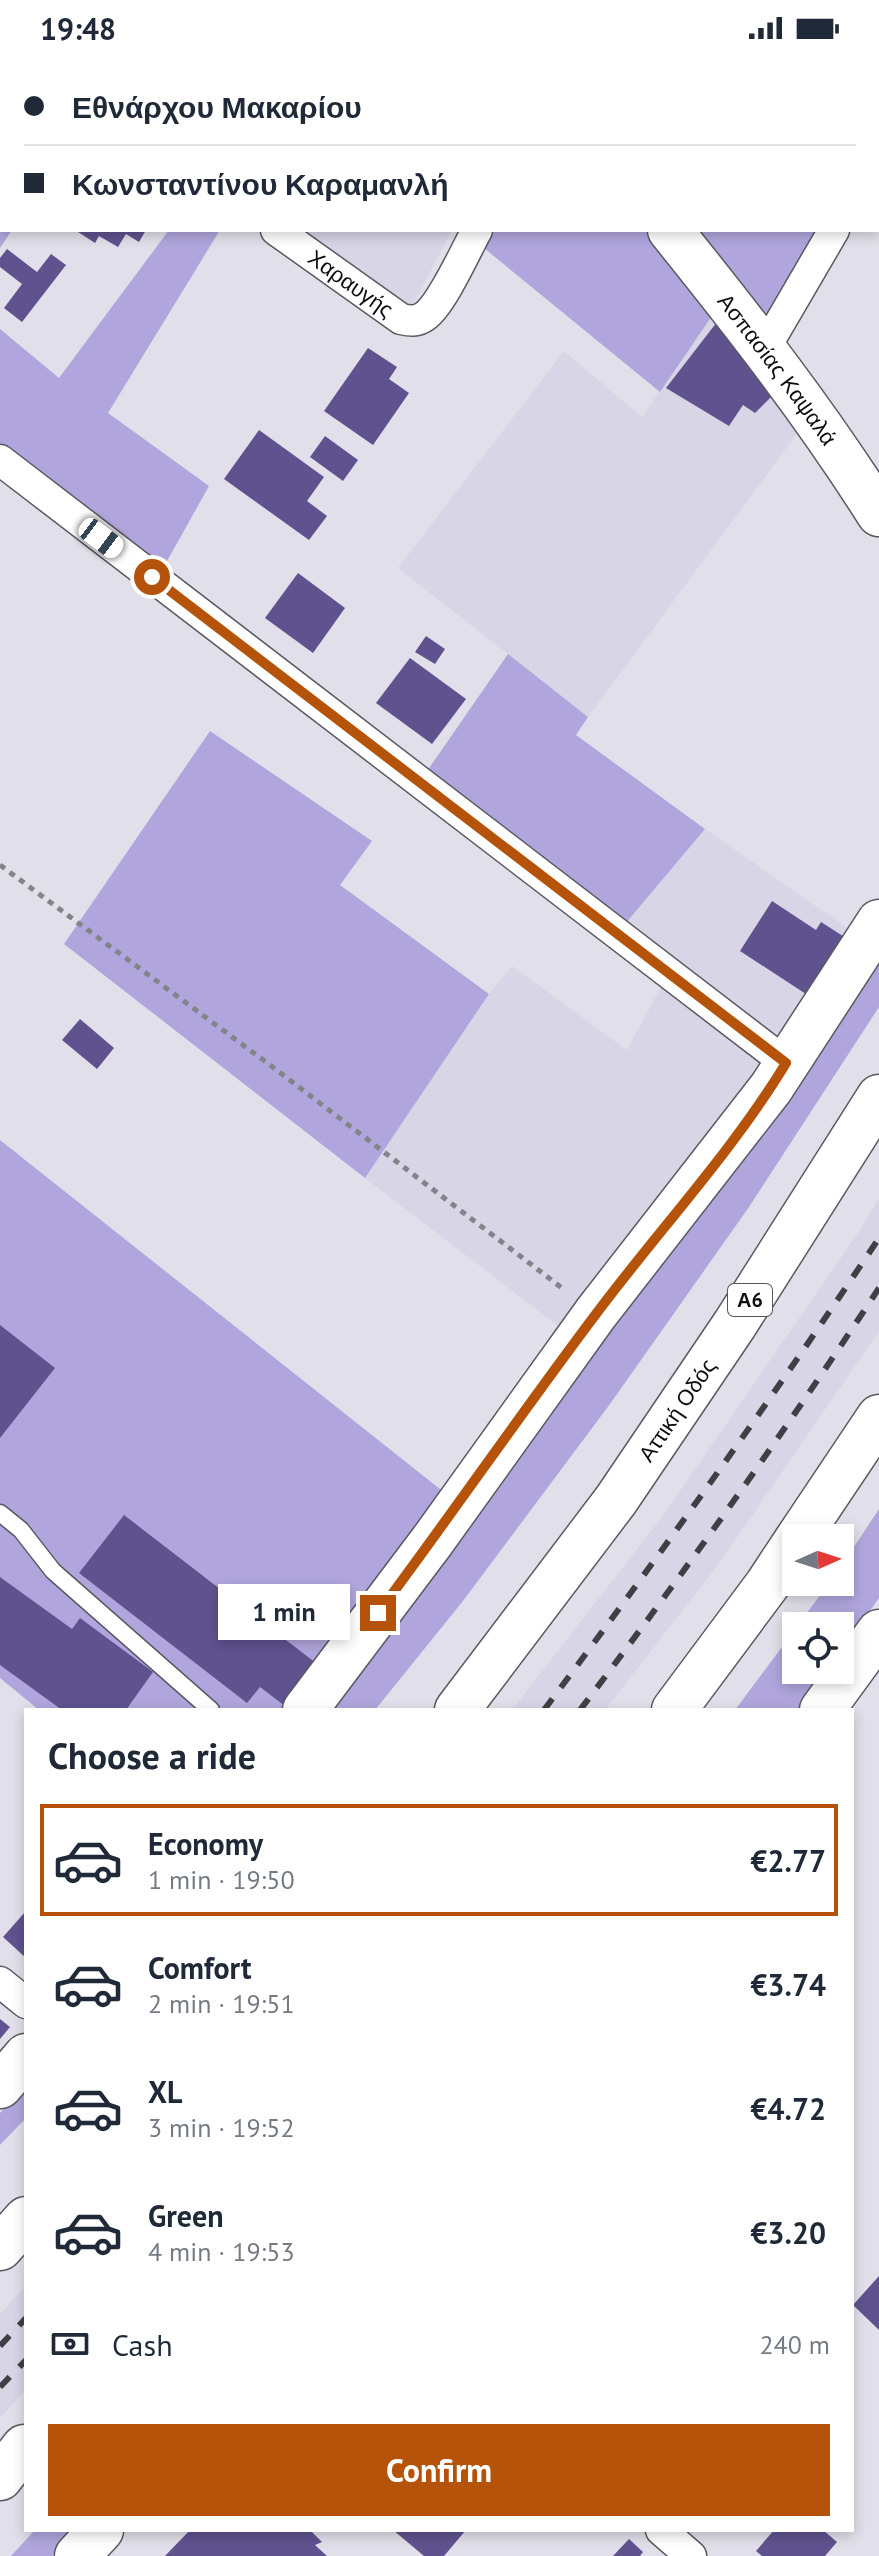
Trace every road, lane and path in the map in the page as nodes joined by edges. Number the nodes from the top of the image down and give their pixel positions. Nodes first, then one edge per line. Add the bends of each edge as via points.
1 (279, 232) edge
2 (476, 232) edge
3 (672, 232) edge
4 (833, 232) edge
5 (764, 350) junction
6 (0, 460) edge
7 (879, 514) edge
8 (0, 865) edge
9 (879, 922) edge
10 (786, 1063) junction
11 (879, 1097) edge
12 (596, 1313) junction
13 (879, 1417) edge
14 (0, 1513) edge
15 (808, 1524) edge
16 (782, 1562) edge
17 (879, 1632) edge
18 (209, 1708) edge
19 (307, 1708) edge
20 (459, 1708) edge
21 (675, 1708) edge
22 (823, 1708) edge
23 (0, 1982) edge
24 (24, 2001) edge
25 (24, 2058) edge
26 (0, 2086) edge
27 (24, 2221) edge
28 (0, 2248) edge
29 (99, 2532) edge
30 (663, 2532) edge
31 (77, 2556) edge
32 (691, 2556) edge

1 - 2 street, Χαραυγής via 409,321 423,318 436,304
3 - 5 main road, Ασπασίας Καψαλά
4 - 5 street
5 - 7 main road, Ασπασίας Καψαλά via 837,447
6 - 10 street
8 - 12 path
9 - 10 main road
10 - 12 main road
11 - 20 main road, Αττική Οδός / Α6 via 616,1500
12 - 19 main road
13 - 15 main road
14 - 18 lane via 21,1530 53,1571
16 - 21 main road
17 - 22 main road
23 - 24 street
25 - 26 main road
27 - 28 main road
29 - 31 main road
30 - 32 street

